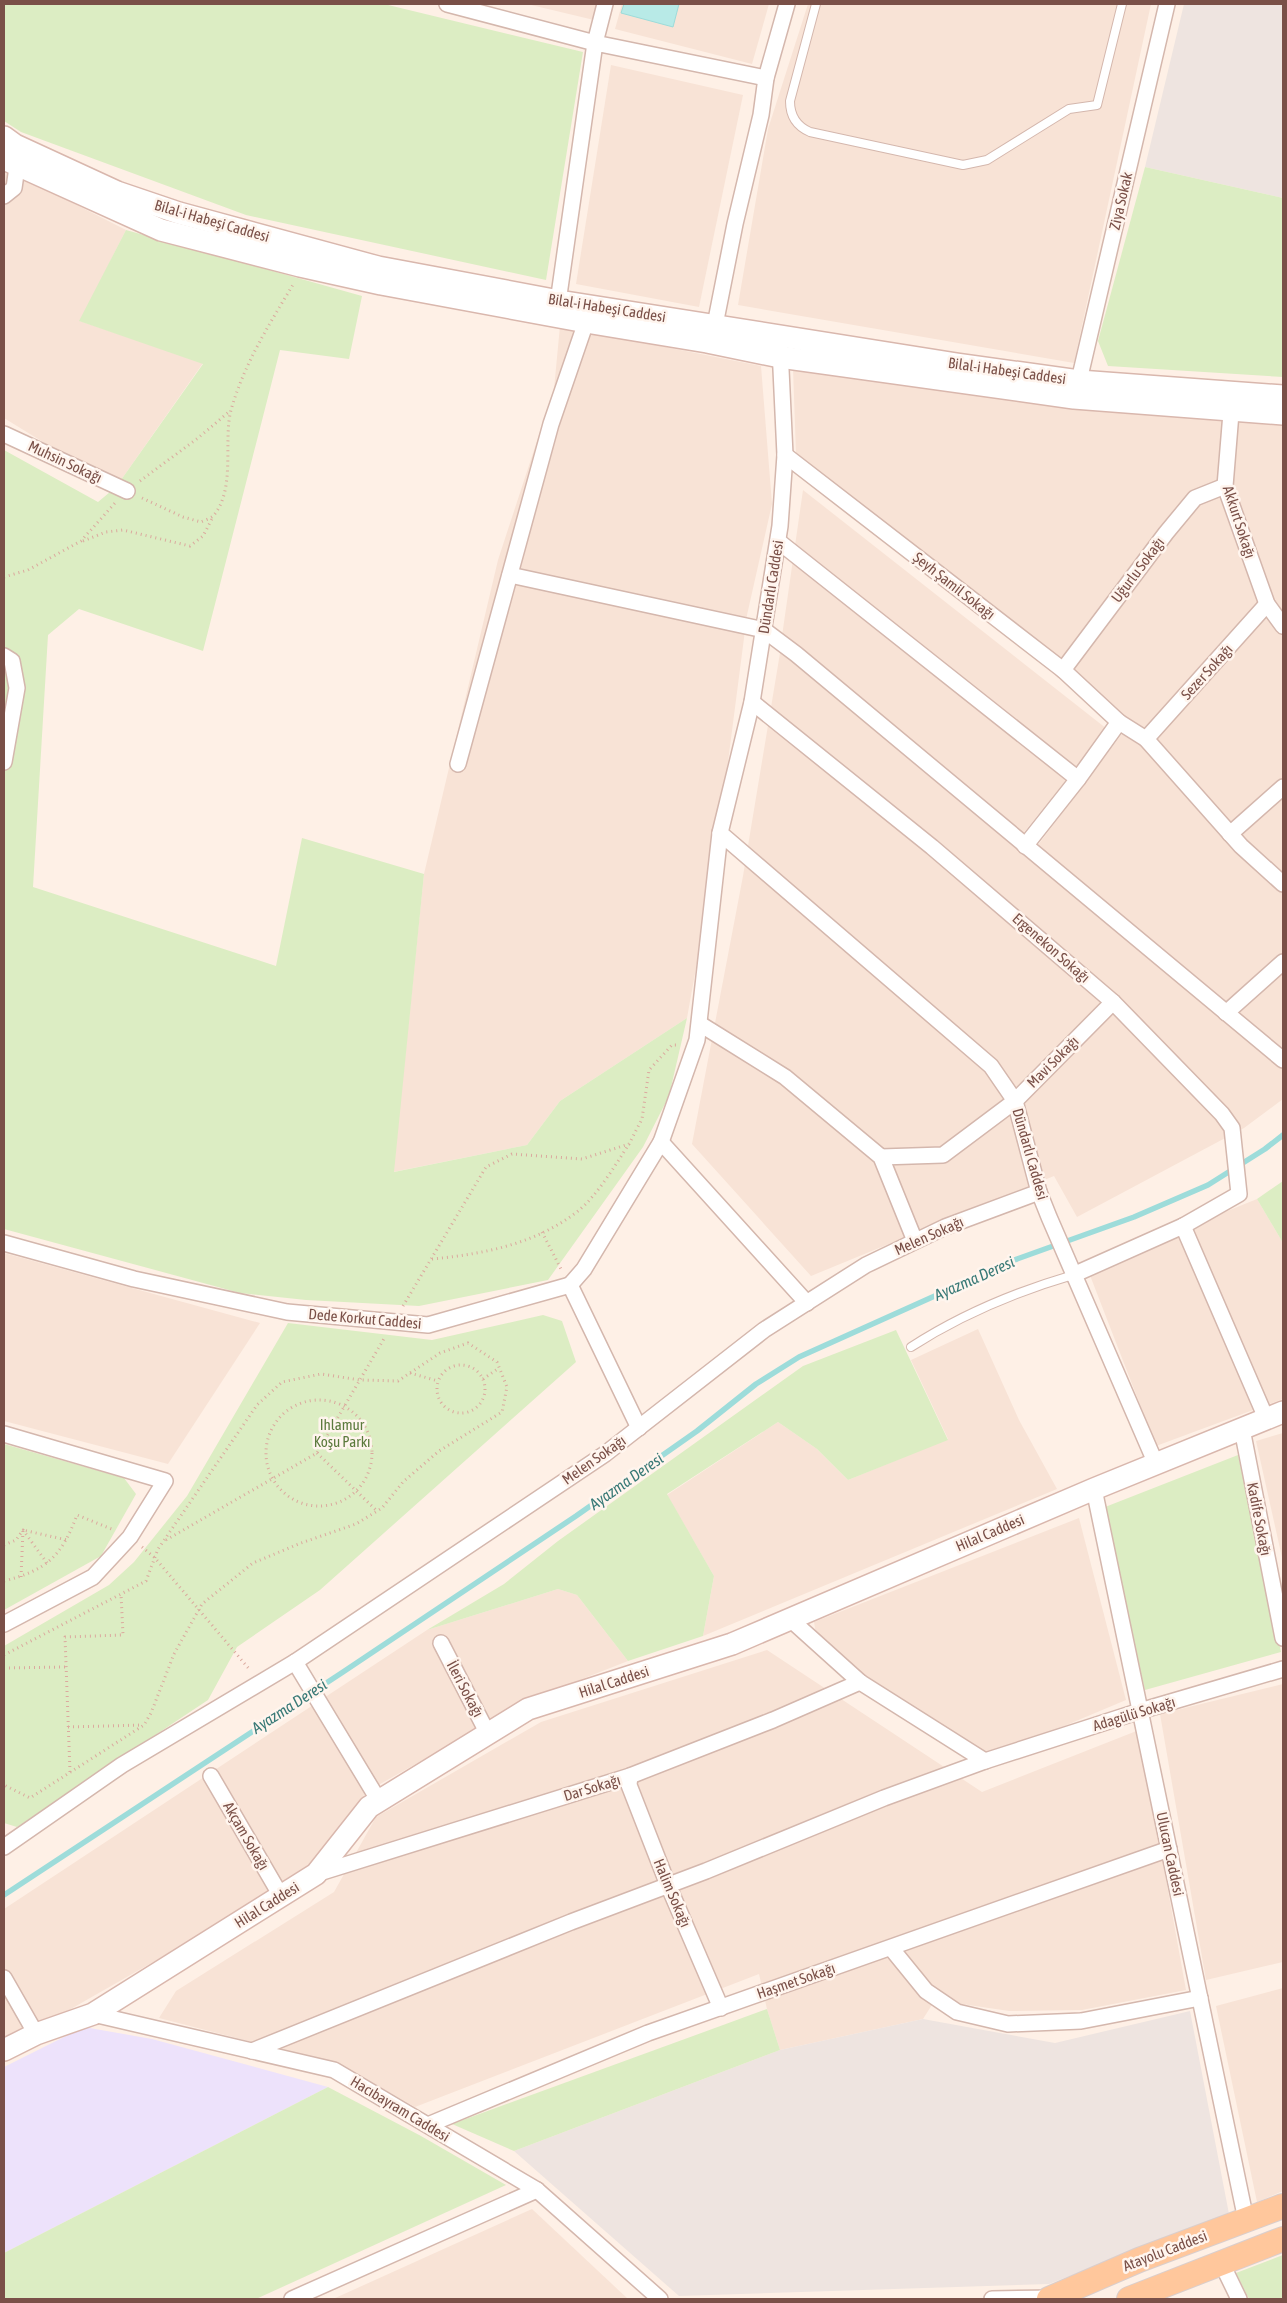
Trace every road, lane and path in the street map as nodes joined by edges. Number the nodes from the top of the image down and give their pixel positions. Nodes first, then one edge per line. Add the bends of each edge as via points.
1 (447, 4) edge
2 (605, 4) edge
3 (788, 4) edge
4 (816, 4) edge
5 (1122, 4) edge
6 (1167, 4) edge
7 (595, 43) junction
8 (766, 78) junction
9 (4, 137) edge
10 (10, 163) edge
11 (4, 196) edge
12 (300, 266) junction
13 (557, 309) junction
14 (586, 322) junction
15 (711, 333) junction
16 (779, 347) junction
17 (1077, 389) junction
18 (1283, 396) edge
19 (1232, 401) junction
20 (1283, 414) edge
21 (4, 434) edge
22 (786, 455) junction
23 (1225, 486) junction
24 (127, 491) joint
25 (214, 516) junction
26 (82, 541) dead end
27 (778, 541) junction
28 (510, 575) junction
29 (1267, 604) junction
30 (1283, 626) edge
31 (764, 630) junction
32 (4, 656) edge
33 (1063, 670) junction
34 (752, 702) junction
35 (1120, 722) junction
36 (1146, 739) junction
37 (4, 762) edge
38 (458, 764) dead end
39 (1078, 779) junction
40 (1283, 787) edge
41 (720, 833) junction
42 (1230, 834) junction
43 (1025, 846) junction
44 (1283, 884) edge
45 (1283, 962) edge
46 (1112, 1002) junction
47 (1226, 1013) junction
48 (700, 1024) junction
49 (695, 1046) junction
50 (1283, 1060) edge
51 (1015, 1101) junction
52 (661, 1142) junction
53 (629, 1144) junction
54 (882, 1157) junction
55 (1039, 1192) junction
56 (1183, 1226) junction
57 (542, 1232) junction
58 (915, 1241) junction
59 (4, 1243) edge
60 (431, 1259) junction
61 (1073, 1275) junction
62 (570, 1285) junction
63 (807, 1303) junction
64 (394, 1322) junction
65 (911, 1347) dead end
66 (499, 1368) junction
67 (409, 1373) junction
68 (483, 1379) junction
69 (360, 1380) junction
70 (438, 1381) junction
71 (345, 1406) junction
72 (1274, 1415) edge
73 (639, 1428) junction
74 (1242, 1430) junction
75 (4, 1434) edge
76 (318, 1453) junction
77 (1156, 1464) junction
78 (272, 1480) junction
79 (1094, 1489) junction
80 (357, 1491) junction
81 (377, 1511) junction
82 (23, 1530) junction
83 (130, 1537) junction
84 (67, 1540) junction
85 (164, 1541) junction
86 (4, 1545) edge
87 (155, 1558) junction
88 (47, 1563) junction
89 (21, 1577) junction
90 (4, 1581) edge
91 (121, 1594) junction
92 (199, 1610) junction
93 (790, 1619) junction
94 (4, 1624) edge
95 (1283, 1638) edge
96 (441, 1643) dead end
97 (4, 1655) edge
98 (295, 1662) junction
99 (66, 1667) junction
100 (4, 1668) edge
101 (1283, 1669) edge
102 (260, 1682) junction
103 (860, 1682) junction
104 (1140, 1711) junction
105 (144, 1725) junction
106 (68, 1727) junction
107 (488, 1734) junction
108 (985, 1761) junction
109 (70, 1773) junction
110 (211, 1776) dead end
111 (630, 1776) junction
112 (4, 1785) edge
113 (379, 1801) junction
114 (4, 1847) edge
115 (1169, 1849) junction
116 (316, 1874) junction
117 (668, 1885) junction
118 (281, 1896) junction
119 (891, 1948) junction
120 (4, 1978) edge
121 (1200, 1998) junction
122 (721, 2008) junction
123 (93, 2014) junction
124 (36, 2034) junction
125 (4, 2050) edge
126 (252, 2051) junction
127 (428, 2125) junction
128 (537, 2190) junction
129 (1283, 2206) edge
130 (1246, 2220) junction
131 (1283, 2239) edge
132 (1222, 2264) junction
133 (292, 2299) edge
134 (660, 2299) edge
135 (992, 2299) edge
136 (1054, 2299) edge
137 (1129, 2299) edge
138 (1239, 2299) edge

1 - 7 street
2 - 7 street
3 - 8 street
4 - 5 lane via 790,101 790,110 797,124 810,132 963,165 987,160 1069,109 1097,105
6 - 17 street, Ziya Sokak
7 - 8 street
7 - 13 street
8 - 15 street via 761,116
9 - 13 street, Bilal-i Habeşi Caddesi via 117,192 180,213 378,267
10 - 11 street via 14,188
10 - 12 street, Bilal-i Habeşi Caddesi via 161,230
12 - 13 street, Bilal-i Habeşi Caddesi
12 - 25 path via 299,276 256,346 231,411 228,471 221,503
13 - 14 street, Bilal-i Habeşi Caddesi
13 - 15 street, Bilal-i Habeşi Caddesi
14 - 15 street, Bilal-i Habeşi Caddesi
14 - 28 street via 551,424
15 - 16 street, Bilal-i Habeşi Caddesi
16 - 17 street, Bilal-i Habeşi Caddesi
16 - 22 street, Dündarlı Caddesi
17 - 19 street, Bilal-i Habeşi Caddesi
18 - 19 street, Bilal-i Habeşi Caddesi
19 - 20 street, Bilal-i Habeşi Caddesi
19 - 23 street, Akkurt Sokağı
21 - 24 street, Muhsin Sokağı
22 - 27 street, Dündarlı Caddesi
22 - 33 street, Şeyh Şamil Sokağı
23 - 29 street, Akkurt Sokağı
23 - 33 street, Uğurlu Sokağı via 1195,498
24 - 25 path via 183,517 201,522
25 - 26 path via 203,536 190,546 123,530
27 - 31 street, Dündarlı Caddesi
27 - 39 street
28 - 31 street
28 - 38 street
29 - 30 street, Akkurt Sokağı
29 - 36 street, Sezer Sokağı
31 - 34 street, Dündarlı Caddesi
31 - 43 street
32 - 37 street via 12,661 18,688
33 - 35 street, Şeyh Şamil Sokağı
34 - 41 street, Dündarlı Caddesi
34 - 46 street, Ergenekon Sokağı via 932,847
35 - 36 street, Şeyh Şamil Sokağı
35 - 39 street
36 - 42 street, Şeyh Şamil Sokağı
39 - 43 street
40 - 42 street
41 - 48 street, Dündarlı Caddesi
41 - 51 street, Dündarlı Caddesi via 991,1066
42 - 44 street, Şeyh Şamil Sokağı
43 - 47 street
45 - 47 street
46 - 51 street, Mavi Sokağı
46 - 56 street, Ergenekon Sokağı via 1232,1128 1239,1194
47 - 50 street
48 - 49 street, Dündarlı Caddesi
48 - 54 street via 785,1077
49 - 52 street, Dündarlı Caddesi
49 - 53 path via 672,1045 649,1070 642,1119
51 - 54 street, Mavi Sokağı via 943,1155
51 - 55 street, Dündarlı Caddesi
52 - 62 street, Dündarlı Caddesi via 584,1269
52 - 63 street
53 - 57 path via 610,1174 579,1210
53 - 60 path via 582,1158 512,1154 486,1167
54 - 58 street
55 - 58 street, Melen Sokağı
55 - 61 street, Dündarlı Caddesi
56 - 61 street, Ergenekon Sokağı
56 - 72 street
57 - 60 path via 505,1248
57 - 62 path
58 - 63 street, Melen Sokağı via 866,1265
59 - 64 street, Dede Korkut Caddesi via 134,1279 287,1312
60 - 64 path
61 - 65 lane via 1035,1286 973,1311
61 - 77 street, Dündarlı Caddesi
62 - 64 street, Dede Korkut Caddesi via 428,1324
62 - 73 street
63 - 73 street, Melen Sokağı via 764,1330
64 - 69 path
66 - 67 path via 497,1362 468,1343 440,1353
66 - 68 path
66 - 81 path via 507,1388 502,1412 439,1451 403,1482
67 - 69 path via 398,1381
67 - 70 path
68 - 70 path via 474,1369 459,1365 445,1371
68 - 70 path via 485,1388 481,1403 469,1412 460,1413 452,1412 440,1401
69 - 71 path
69 - 85 path via 321,1374 282,1382 256,1405
71 - 76 path
71 - 78 path via 315,1400 286,1410 268,1435 265,1450
71 - 80 path via 358,1416 372,1446 367,1478
72 - 74 street, Hilal Caddesi
73 - 98 street, Melen Sokağı
74 - 77 street, Hilal Caddesi
74 - 95 street, Kadife Sokağı
75 - 83 street via 165,1481
76 - 78 path
76 - 80 path
77 - 79 street, Hilal Caddesi
78 - 80 path via 295,1502 311,1507 336,1504
78 - 85 path
79 - 93 street, Hilal Caddesi
79 - 104 street, Ulucan Caddesi
80 - 81 path
81 - 92 path via 356,1524 254,1563 202,1604
82 - 84 path
82 - 86 path via 16,1540
82 - 88 path
82 - 89 path
83 - 84 path via 76,1515
83 - 87 path
83 - 94 street via 93,1577
84 - 88 path
85 - 87 path
87 - 91 path via 146,1581
87 - 92 path
88 - 89 path
89 - 90 path
91 - 97 path
91 - 99 path via 123,1635 65,1637
92 - 102 path
92 - 105 path via 174,1654
93 - 103 street
93 - 107 street, Hilal Caddesi via 732,1644 528,1709
96 - 107 street, İleri Sokağı
98 - 102 street, Melen Sokağı
98 - 113 street
99 - 100 path
99 - 106 path
101 - 104 street, Adagülü Sokağı
102 - 114 street, Melen Sokağı via 122,1766
103 - 108 street
103 - 111 street, Dar Sokağı
104 - 108 street, Adagülü Sokağı
104 - 115 street, Ulucan Caddesi
105 - 106 path
105 - 109 path
106 - 109 path
107 - 113 street, Hilal Caddesi
108 - 117 street, Adagülü Sokağı
109 - 112 path via 30,1798
110 - 118 street, Akçam Sokağı
111 - 116 street, Dar Sokağı
111 - 117 street, Halim Sokağı via 629,1785
113 - 116 street, Hilal Caddesi via 369,1807
115 - 119 street, Haşmet Sokağı
115 - 121 street, Ulucan Caddesi
116 - 118 street, Hilal Caddesi
117 - 122 street, Halim Sokağı
117 - 126 street, Adagülü Sokağı
118 - 123 street, Hilal Caddesi
119 - 121 street via 926,1991 957,2012 1008,2024 1081,2021
119 - 122 street, Haşmet Sokağı
120 - 124 street
121 - 130 street, Ulucan Caddesi
122 - 127 street, Haşmet Sokağı via 648,2033
123 - 124 street, Hilal Caddesi
123 - 126 street, Hacıbayram Caddesi
124 - 125 street, Hilal Caddesi
126 - 127 street, Hacıbayram Caddesi via 334,2070
127 - 128 street, Hacıbayram Caddesi
128 - 133 street
128 - 134 street, Hacıbayram Caddesi
129 - 130 main road, Atayolu Caddesi
130 - 136 main road, Atayolu Caddesi via 1139,2260
131 - 132 main road
132 - 137 main road
132 - 138 street
135 - 136 street

